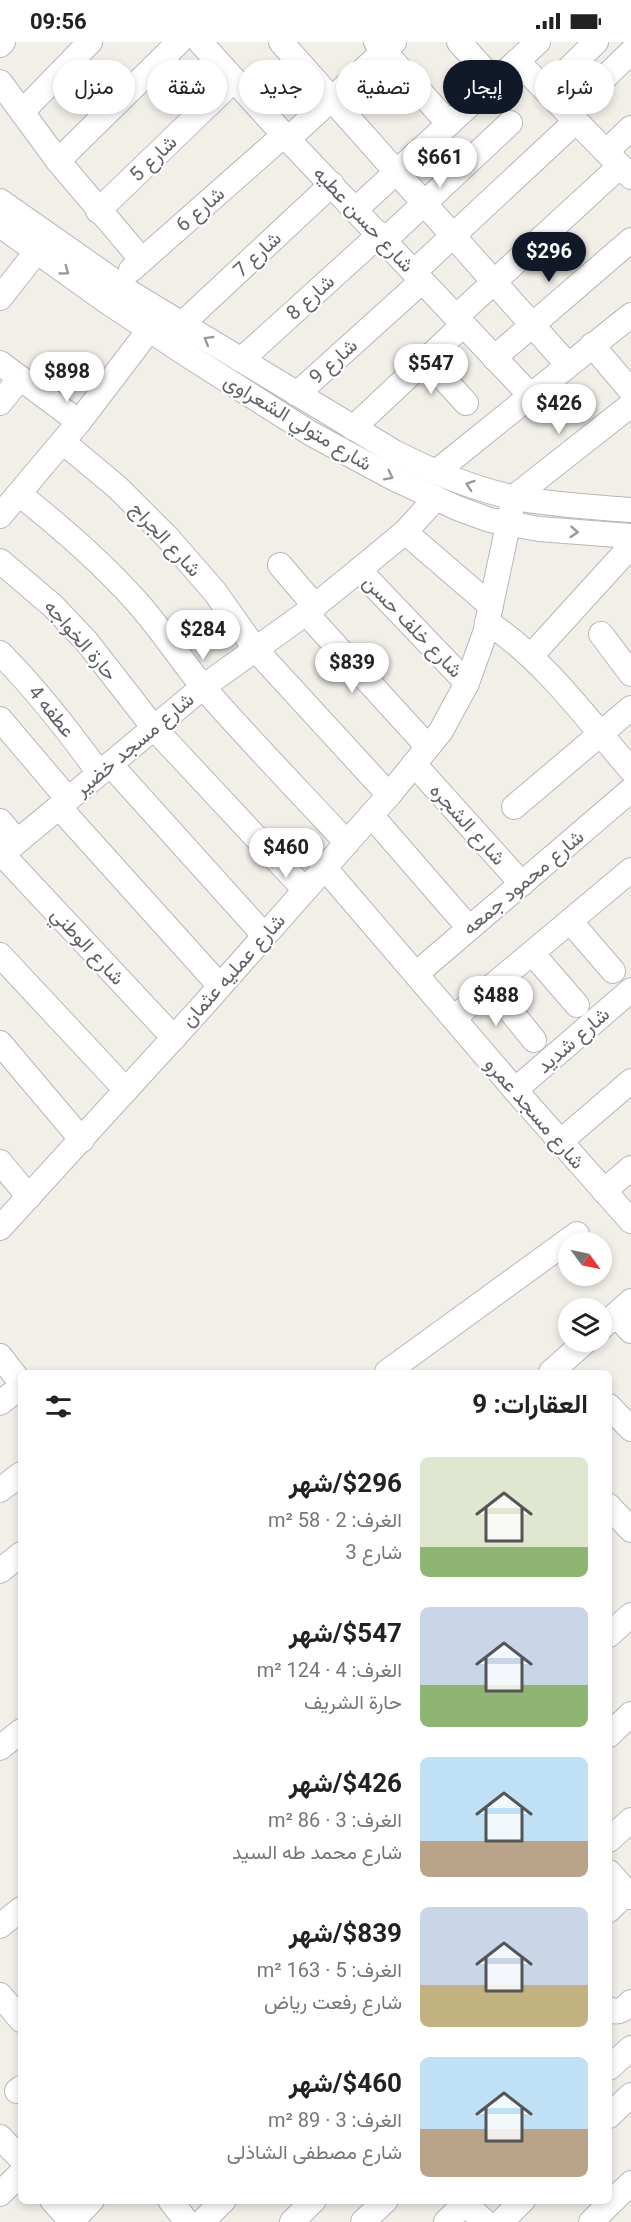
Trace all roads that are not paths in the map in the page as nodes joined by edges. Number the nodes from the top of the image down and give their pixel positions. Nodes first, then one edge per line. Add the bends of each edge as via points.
1 (90, 42) edge
2 (179, 42) edge
3 (200, 42) edge
4 (281, 42) edge
5 (459, 42) edge
6 (538, 42) edge
7 (596, 42) edge
8 (384, 45) edge
9 (631, 52) edge
10 (475, 60) edge
11 (518, 60) edge
12 (577, 60) edge
13 (523, 67) edge
14 (535, 79) edge
15 (234, 80) junction
16 (2, 90) edge
17 (332, 99) junction
18 (22, 112) junction
19 (460, 114) edge
20 (569, 114) edge
21 (572, 117) junction
22 (510, 123) dead end
23 (449, 124) junction
24 (631, 128) edge
25 (286, 137) junction
26 (58, 161) junction
27 (619, 165) edge
28 (397, 172) junction
29 (332, 184) junction
30 (0, 201) edge
31 (425, 203) junction
32 (356, 210) junction
33 (98, 211) junction
34 (0, 225) edge
35 (453, 236) junction
36 (382, 237) junction
37 (631, 240) edge
38 (37, 251) junction
39 (142, 260) junction
40 (418, 276) junction
41 (494, 282) junction
42 (116, 283) junction
43 (0, 298) edge
44 (631, 315) edge
45 (459, 321) junction
46 (165, 322) junction
47 (532, 325) junction
48 (592, 345) junction
49 (494, 358) junction
50 (426, 359) junction
51 (241, 360) junction
52 (0, 363) edge
53 (567, 364) junction
54 (20, 378) junction
55 (631, 391) edge
56 (297, 394) junction
57 (530, 394) junction
58 (0, 403) edge
59 (466, 403) dead end
60 (631, 405) edge
61 (79, 422) junction
62 (353, 428) junction
63 (63, 442) junction
64 (435, 472) junction
65 (19, 494) junction
66 (514, 497) junction
67 (436, 498) junction
68 (626, 505) edge
69 (0, 516) edge
70 (508, 524) junction
71 (405, 532) junction
72 (631, 536) edge
73 (631, 546) edge
74 (0, 561) edge
75 (280, 565) dead end
76 (359, 570) junction
77 (310, 610) junction
78 (489, 614) junction
79 (601, 634) dead end
80 (256, 650) junction
81 (0, 652) edge
82 (531, 656) junction
83 (631, 674) edge
84 (467, 683) junction
85 (203, 687) junction
86 (631, 708) edge
87 (0, 718) edge
88 (154, 728) junction
89 (600, 734) junction
90 (421, 756) junction
91 (104, 769) junction
92 (631, 770) edge
93 (631, 790) edge
94 (389, 795) junction
95 (64, 803) junction
96 (514, 807) dead end
97 (371, 815) junction
98 (0, 821) edge
99 (347, 843) junction
100 (6, 850) edge
101 (324, 867) junction
102 (627, 881) edge
103 (522, 884) junction
104 (305, 890) junction
105 (570, 921) junction
106 (469, 928) junction
107 (264, 936) junction
108 (532, 953) junction
109 (0, 955) edge
110 (613, 971) dead end
111 (416, 974) junction
112 (220, 986) junction
113 (491, 987) junction
114 (631, 990) edge
115 (577, 1005) dead end
116 (454, 1018) junction
117 (174, 1038) junction
118 (534, 1040) dead end
119 (0, 1043) edge
120 (631, 1081) edge
121 (126, 1090) junction
122 (515, 1090) junction
123 (82, 1140) junction
124 (560, 1142) junction
125 (0, 1162) edge
126 (631, 1168) edge
127 (604, 1191) junction
128 (29, 1197) junction
129 (631, 1221) edge
130 (0, 1228) edge
131 (558, 1248) edge
132 (577, 1352) edge
133 (0, 1356) edge
134 (565, 1368) edge
135 (390, 1370) edge
136 (18, 1381) edge
137 (18, 1387) edge
138 (0, 1402) edge
139 (612, 1409) edge
140 (631, 1429) edge
141 (18, 1476) edge
142 (0, 1490) edge
143 (18, 1556) edge
144 (0, 1571) edge
145 (631, 1615) edge
146 (612, 1632) edge
147 (631, 1714) edge
148 (612, 1732) edge
149 (18, 1733) edge
150 (0, 1748) edge
151 (631, 1820) edge
152 (612, 1837) edge
153 (612, 1875) edge
154 (629, 1895) edge
155 (612, 1908) edge
156 (18, 1911) edge
157 (0, 1926) edge
158 (631, 2002) edge
159 (612, 2011) edge
160 (631, 2048) edge
161 (612, 2065) edge
162 (631, 2095) edge
163 (612, 2113) edge
164 (0, 2137) edge
165 (18, 2156) edge
166 (18, 2176) edge
167 (631, 2183) edge
168 (0, 2194) edge
169 (612, 2202) edge
170 (55, 2204) edge
171 (88, 2204) edge
172 (214, 2204) edge
173 (310, 2204) edge
174 (382, 2204) edge
175 (465, 2204) edge
176 (469, 2204) edge
177 (519, 2204) edge
178 (609, 2204) edge
179 (183, 2216) edge
180 (71, 2222) edge
181 (292, 2222) edge
182 (363, 2222) edge
183 (446, 2222) edge
184 (485, 2222) edge
185 (501, 2222) edge
186 (591, 2222) edge

1 - 18 street
2 - 26 street
3 - 15 street, شارع حسن عطيه
4 - 17 street
5 - 10 street
6 - 11 street
7 - 12 street
8 - 17 street, شارع 6
8 - 23 street
9 - 21 street, شارع 9
13 - 14 street
15 - 25 street, شارع حسن عطيه
15 - 33 street, شارع 5
16 - 18 street
17 - 25 street, شارع 6
17 - 28 street
18 - 26 street
19 - 23 street
20 - 21 street
21 - 27 street
21 - 35 street, شارع 9
22 - 31 street, شارع 8
23 - 28 street
24 - 27 street
25 - 29 street, شارع حسن عطيه
25 - 39 street, شارع 6
26 - 33 street
27 - 41 street
28 - 31 street
28 - 32 street
29 - 32 street, شارع حسن عطيه
29 - 46 street, شارع 7
30 - 42 street, شارع متولي الشعراوى
31 - 35 street
31 - 36 street, شارع 8
32 - 36 street, شارع حسن عطيه
33 - 39 street
34 - 38 street, شارع متولي الشعراوى
35 - 40 street, شارع 9
35 - 41 street
36 - 40 street, شارع حسن عطيه
36 - 51 street, شارع 8
37 - 47 street
38 - 43 street
38 -> 46 street, شارع متولي الشعراوى
39 - 42 street, شارع 6
40 - 45 street, شارع حسن عطيه
40 - 56 street, شارع 9
41 - 45 street
41 - 47 street
42 - 46 street, شارع متولي الشعراوى
44 - 48 street
45 - 49 street, شارع حسن عطيه
45 - 50 street
51 -> 46 street, شارع متولي الشعراوى
46 - 61 street, شارع 7
46 -> 67 street, شارع متولي الشعراوى via 327,443
47 - 49 street
47 - 53 street
48 - 53 street
48 - 55 street
49 - 57 street, شارع حسن عطيه
50 - 59 street
50 - 62 street
51 - 56 street, شارع متولي الشعراوى
52 - 54 street
53 - 57 street
54 - 58 street
54 - 61 street
56 - 62 street, شارع متولي الشعراوى
57 - 64 street
60 - 66 street
61 - 63 street, شارع 7
62 - 64 street, شارع متولي الشعراوى
63 - 65 street, شارع 7
63 - 80 street, شارع الجراج via 117,487 168,538 215,592
66 -> 64 street, شارع متولي الشعراوى
65 - 69 street, شارع 7
65 - 85 street via 115,579 172,644
66 - 68 street, شارع متولي الشعراوى
66 - 70 street, شارع عمليه عثمان
67 - 70 street, شارع متولي الشعراوى
67 - 71 street, شارع مسجد خضير
70 -> 72 street, شارع متولي الشعراوى
70 - 78 street, شارع عمليه عثمان
71 - 76 street, شارع مسجد خضير
71 - 78 street
73 - 82 street
74 - 88 street, حارة الخواجه via 53,606 87,642
75 - 77 street, شارع الشجره
76 - 77 street, شارع مسجد خضير
76 - 84 street, شارع خلف حسن
77 - 80 street, شارع مسجد خضير
77 - 90 street, شارع الشجره
78 - 82 street
78 - 84 street, شارع عمليه عثمان
79 - 83 street
80 - 85 street, شارع مسجد خضير
80 - 94 street, شارع الجراج
81 - 91 street, عطفه 4
82 - 89 street
84 - 90 street, شارع عمليه عثمان via 441,731
85 - 88 street, شارع مسجد خضير
85 - 99 street
86 - 89 street
87 - 95 street
88 - 91 street, شارع مسجد خضير
88 - 104 street, حارة الخواجه
89 - 92 street
89 - 96 street
90 - 94 street, شارع عمليه عثمان
90 - 103 street, شارع الشجره
91 - 95 street, شارع مسجد خضير
91 - 107 street, عطفه 4
93 - 103 street, شارع محمود جمعه
94 - 97 street, شارع عمليه عثمان
95 - 100 street, شارع مسجد خضير
95 - 112 street
97 - 99 street, شارع عمليه عثمان
97 - 106 street
98 - 100 street, شارع الوطني
99 - 101 street, شارع عمليه عثمان
100 - 117 street, شارع الوطني
101 - 104 street, شارع عمليه عثمان
101 - 111 street, شارع مسجد عمرو
102 - 105 street
103 - 106 street, شارع محمود جمعه
104 - 107 street, شارع عمليه عثمان
105 - 108 street
105 - 110 street
106 - 111 street, شارع محمود جمعه
107 - 112 street, شارع عمليه عثمان
108 - 113 street
108 - 115 street
109 - 121 street
111 - 116 street, شارع مسجد عمرو
112 - 117 street, شارع عمليه عثمان
113 - 116 street
113 - 118 street
114 - 122 street, شارع شديد
116 - 122 street, شارع مسجد عمرو
117 - 121 street, شارع عمليه عثمان
119 - 123 street
120 - 124 street
121 - 123 street, شارع عمليه عثمان
122 - 124 street, شارع مسجد عمرو
123 - 128 street, شارع عمليه عثمان
124 - 127 street, شارع مسجد عمرو
125 - 128 street
126 - 127 street
127 - 129 street, شارع مسجد عمرو
128 - 130 street, شارع عمليه عثمان
131 - 135 street
132 - 134 street
133 - 136 street
137 - 138 street
139 - 140 street
141 - 142 street
143 - 144 street
145 - 146 street
147 - 148 street
149 - 150 street
151 - 152 street
153 - 154 street
154 - 155 street
156 - 157 street
158 - 159 street via 621,2011
160 - 161 street
162 - 163 street
164 - 165 street
166 - 168 street
167 - 169 street
170 - 180 street
171 - 180 street
172 - 179 street
173 - 181 street
174 - 182 street
175 - 183 street
176 - 184 street
177 - 185 street
178 - 186 street

